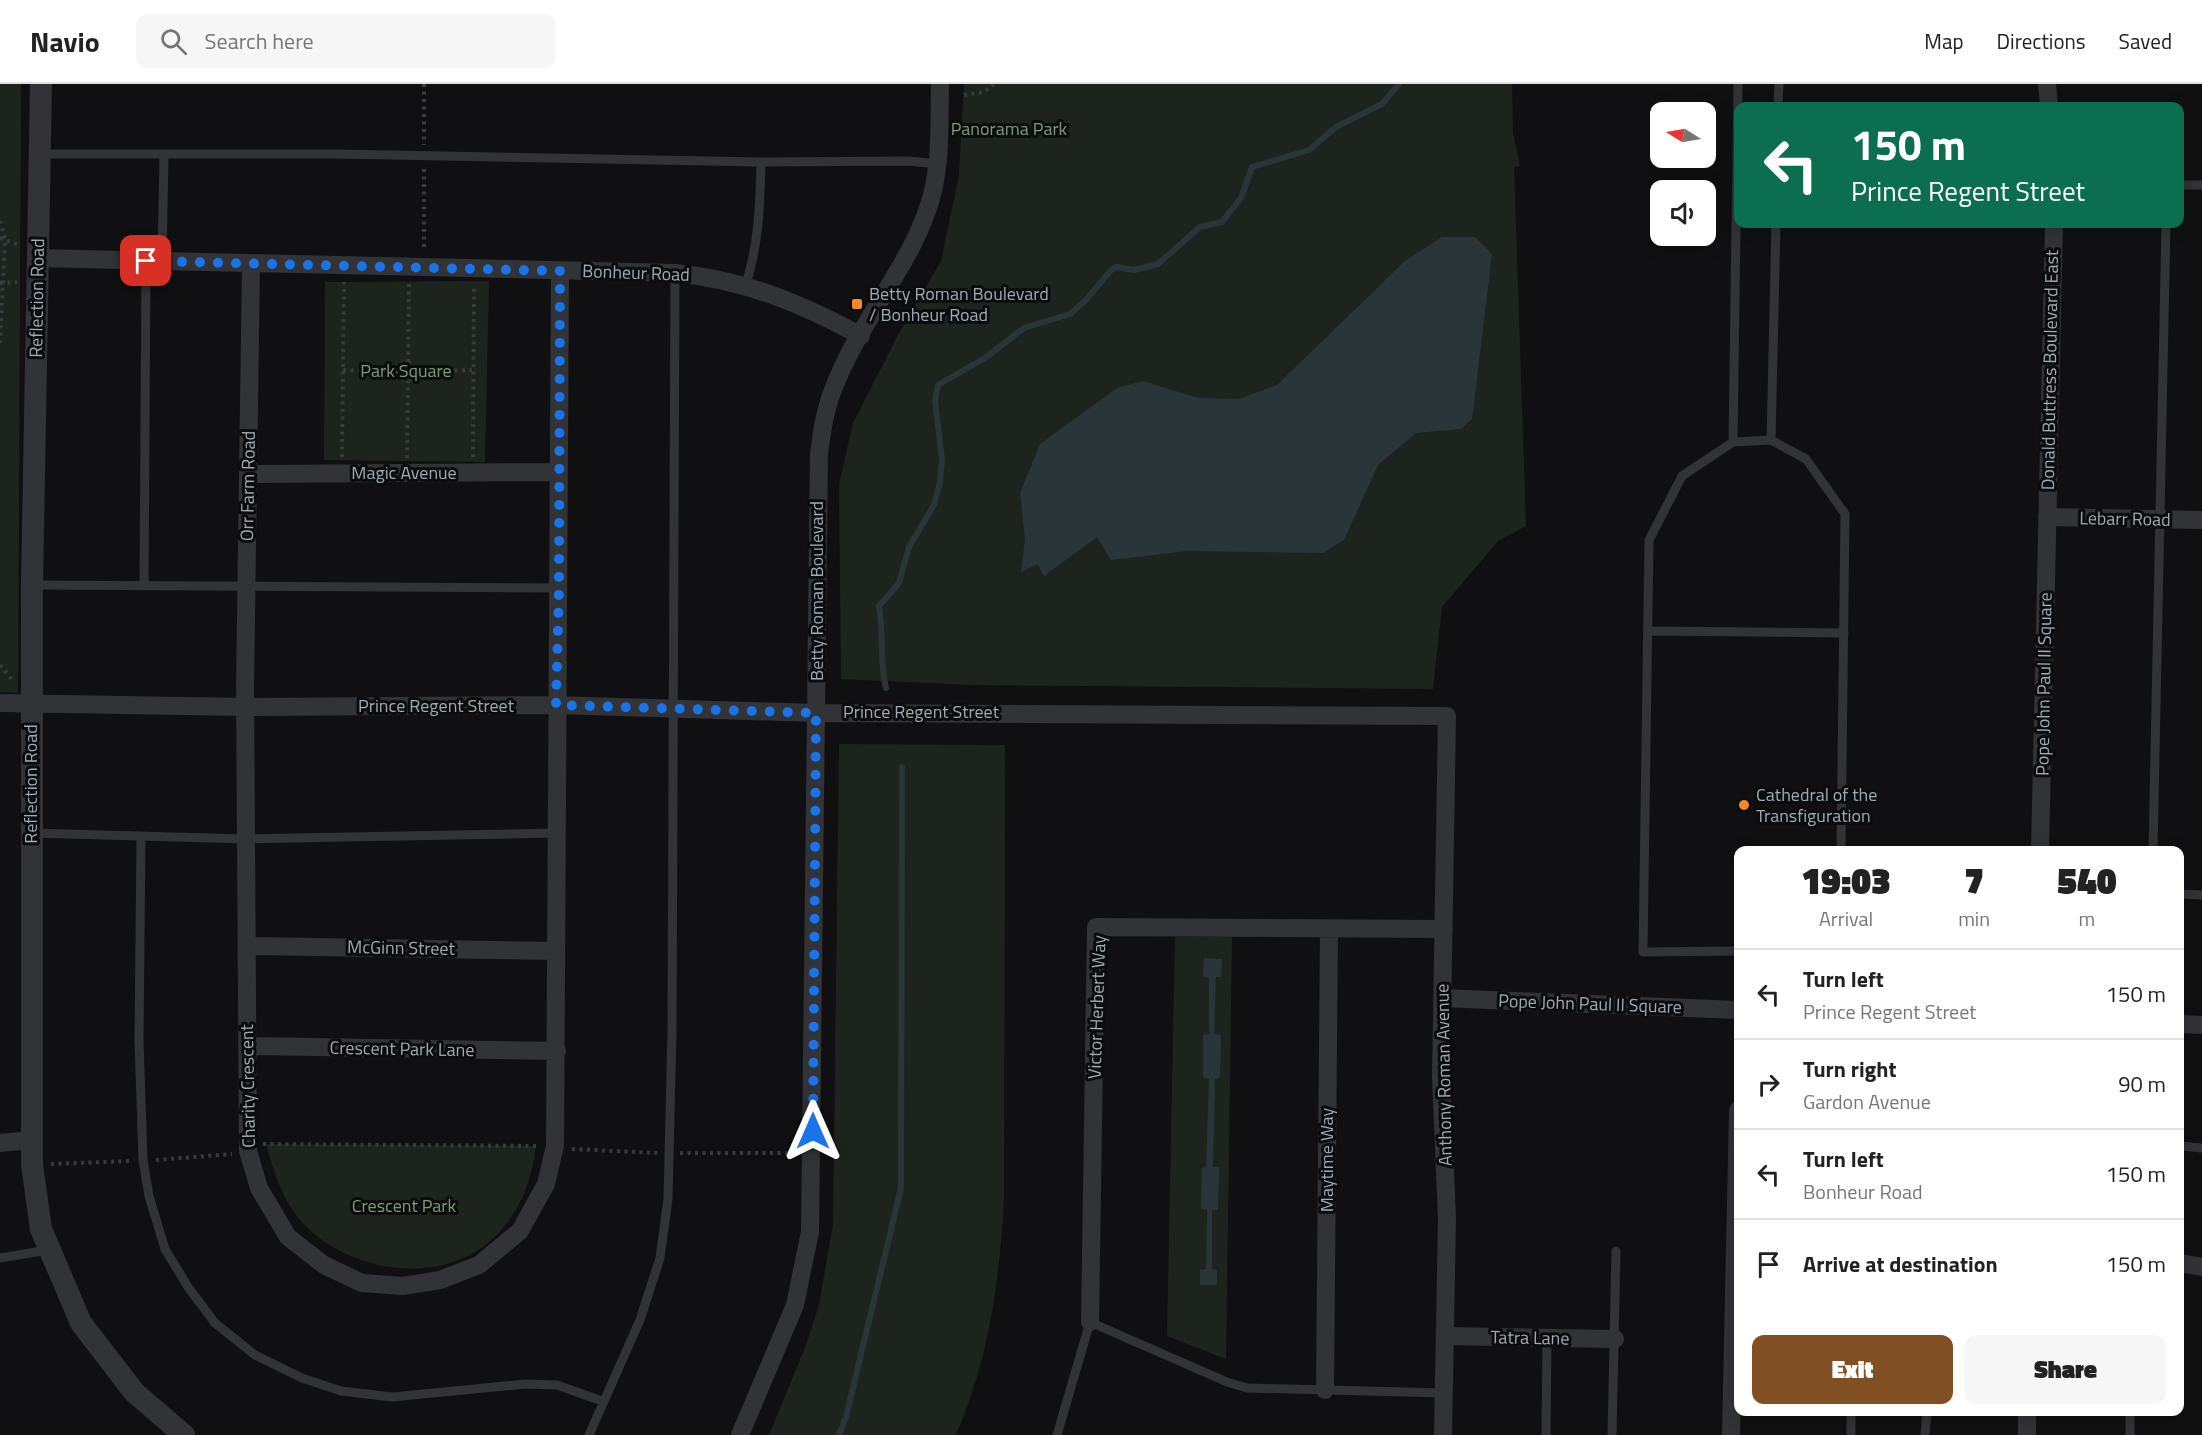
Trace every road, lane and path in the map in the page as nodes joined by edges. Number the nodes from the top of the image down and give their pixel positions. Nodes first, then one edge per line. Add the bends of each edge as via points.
1 (41, 84) edge
2 (940, 84) edge
3 (994, 84) edge
4 (1738, 84) edge
5 (1779, 84) edge
6 (2048, 84) edge
7 (964, 95) dead end
8 (1738, 102) edge
9 (1778, 102) edge
10 (2049, 102) edge
11 (39, 154) junction
12 (164, 155) junction
13 (761, 162) junction
14 (938, 164) junction
15 (2184, 185) edge
16 (2202, 185) edge
17 (0, 221) edge
18 (1736, 228) edge
19 (1776, 228) edge
20 (2054, 228) edge
21 (2166, 228) edge
22 (3, 238) edge
23 (19, 245) dead end
24 (38, 258) junction
25 (154, 261) junction
26 (251, 264) junction
27 (344, 266) junction
28 (409, 268) junction
29 (475, 269) junction
30 (560, 271) junction
31 (675, 273) junction
32 (2, 282) edge
33 (19, 282) dead end
34 (746, 284) junction
35 (861, 336) junction
36 (0, 344) edge
37 (408, 362) junction
38 (343, 370) junction
39 (472, 370) junction
40 (398, 371) junction
41 (417, 371) junction
42 (408, 381) junction
43 (1771, 440) junction
44 (1732, 442) junction
45 (560, 472) junction
46 (407, 473) junction
47 (473, 473) junction
48 (249, 474) junction
49 (342, 474) junction
50 (2047, 517) junction
51 (2159, 520) junction
52 (2202, 520) edge
53 (32, 585) junction
54 (246, 585) junction
55 (144, 586) junction
56 (559, 588) junction
57 (1648, 631) junction
58 (1844, 633) junction
59 (0, 703) edge
60 (32, 703) junction
61 (556, 705) junction
62 (245, 707) junction
63 (673, 710) junction
64 (816, 713) junction
65 (1447, 716) joint
66 (30, 833) junction
67 (557, 833) junction
68 (141, 837) junction
69 (246, 838) junction
70 (1841, 846) edge
71 (2040, 846) edge
72 (2153, 846) edge
73 (2184, 894) edge
74 (2202, 895) edge
75 (1329, 929) junction
76 (1444, 929) junction
77 (247, 946) junction
78 (556, 951) junction
79 (1734, 951) edge
80 (1442, 998) junction
81 (1734, 1010) edge
82 (2184, 1024) edge
83 (2202, 1025) edge
84 (247, 1046) junction
85 (557, 1051) junction
86 (31, 1140) junction
87 (0, 1143) edge
88 (248, 1144) junction
89 (555, 1146) junction
90 (2184, 1146) edge
91 (2202, 1148) edge
92 (669, 1153) junction
93 (812, 1153) junction
94 (48, 1250) junction
95 (1616, 1251) dead end
96 (0, 1258) edge
97 (2184, 1264) edge
98 (2202, 1267) edge
99 (1734, 1296) edge
100 (1090, 1322) junction
101 (1446, 1336) junction
102 (1546, 1338) junction
103 (1615, 1339) junction
104 (1325, 1390) junction
105 (1444, 1393) junction
106 (602, 1401) junction
107 (1851, 1416) edge
108 (1927, 1416) edge
109 (2027, 1416) edge
110 (2130, 1416) edge
111 (184, 1435) edge
112 (589, 1435) edge
113 (740, 1435) edge
114 (1057, 1435) edge
115 (1443, 1435) edge
116 (1546, 1435) edge
117 (1612, 1435) edge
118 (1731, 1435) edge
119 (1851, 1435) edge
120 (1925, 1435) edge
121 (2027, 1435) edge
122 (2130, 1435) edge

1 - 11 street, Reflection Road
2 - 14 street, Betty Roman Boulevard
3 - 7 path via 984,92
4 - 8 lane
5 - 9 lane
6 - 10 street
11 - 12 lane
11 - 24 street, Reflection Road
12 - 13 lane via 370,154
12 - 25 lane
13 - 14 lane via 908,160
13 - 34 lane via 756,254
14 - 35 street, Betty Roman Boulevard via 927,211 916,237
15 - 16 lane
17 - 22 path
18 - 44 lane
19 - 43 lane
20 - 50 street, Donald Buttress Boulevard East
21 - 51 lane
22 - 23 path
22 - 32 path
24 - 25 street, Bonheur Road
24 - 53 street, Reflection Road
25 - 26 street, Bonheur Road
25 - 55 lane
26 - 27 street, Bonheur Road
26 - 48 street, Orr Farm Road
27 - 28 street, Bonheur Road
27 - 38 path
28 - 29 street, Bonheur Road
28 - 37 path
29 - 30 street, Bonheur Road
29 - 39 path
30 - 31 street, Bonheur Road
30 - 45 street, Charity Crescent
31 - 34 street, Bonheur Road
31 - 63 lane
32 - 33 path
32 - 36 path
34 - 35 street, Bonheur Road
35 - 64 street, Betty Roman Boulevard via 833,389 819,453
37 - 40 path via 401,364
37 - 41 path
38 - 40 path
38 - 49 path
39 - 41 path
39 - 47 path
40 - 42 path
41 - 42 path
42 - 46 path
43 - 44 lane
43 - 58 lane via 1806,459 1845,514
44 - 57 lane via 1682,476 1649,540
45 - 47 street, Magic Avenue
45 - 56 street, Charity Crescent
46 - 47 street, Magic Avenue
46 - 49 street, Magic Avenue
48 - 49 street, Magic Avenue
48 - 54 street, Orr Farm Road
50 - 51 street, Lebarr Road
50 - 71 street, Pope John Paul II Square
51 - 52 street, Lebarr Road
51 - 72 lane
53 - 55 lane
53 - 60 street, Reflection Road
54 - 55 lane
54 - 56 lane
54 - 62 street, Orr Farm Road
56 - 61 street, Charity Crescent
57 - 58 lane
57 - 79 lane via 1643,952
58 - 70 lane
59 - 60 street, Prince Regent Street
60 - 62 street, Prince Regent Street
60 - 66 street, Reflection Road
61 - 62 street, Prince Regent Street
61 - 63 street, Prince Regent Street
61 - 67 street, Charity Crescent
62 - 69 street, Charity Crescent
63 - 64 street, Prince Regent Street
63 - 92 lane
64 - 65 street, Prince Regent Street
64 - 93 street, Betty Roman Boulevard
65 - 76 street, Anthony Roman Avenue
66 - 68 lane
66 - 86 street, Reflection Road
67 - 69 lane
67 - 78 street, Charity Crescent
68 - 69 lane
68 - 106 lane via 138,1041 149,1196 165,1249 215,1323 255,1355 302,1378 341,1391 393,1397 526,1384 557,1385
69 - 77 street, Charity Crescent
73 - 74 lane
75 - 76 street, Victor Herbert Way
75 - 100 street, Victor Herbert Way via 1096,927
75 - 104 street, Maytime Way
76 - 80 street, Anthony Roman Avenue
77 - 78 street, McGinn Street
77 - 84 street, Charity Crescent
78 - 85 street, Charity Crescent
80 - 81 street, Pope John Paul II Square
80 - 101 street, Anthony Roman Avenue
82 - 83 street
84 - 85 street, Crescent Park Lane
84 - 88 street, Charity Crescent
85 - 89 street, Charity Crescent
86 - 87 street
86 - 94 street, Reflection Road via 41,1229
88 - 89 path
88 - 89 street, Charity Crescent via 259,1188 288,1237 324,1265 362,1283 403,1286 440,1280 479,1265 520,1231 546,1184
89 - 92 path
90 - 91 lane
92 - 93 path
92 - 106 lane via 660,1258 640,1320
93 - 113 street, Betty Roman Boulevard via 810,1232 804,1269 782,1339
94 - 96 lane
94 - 111 street, Reflection Road via 81,1323 134,1392
95 - 103 lane
97 - 98 street
99 - 118 street
100 - 104 lane via 1247,1388
100 - 114 lane
101 - 102 street, Tatra Lane
101 - 105 street, Anthony Roman Avenue
102 - 103 street, Tatra Lane
102 - 116 lane
103 - 117 lane
104 - 105 lane
105 - 115 street, Anthony Roman Avenue
106 - 112 lane
107 - 119 lane
108 - 120 lane
109 - 121 street
110 - 122 lane

